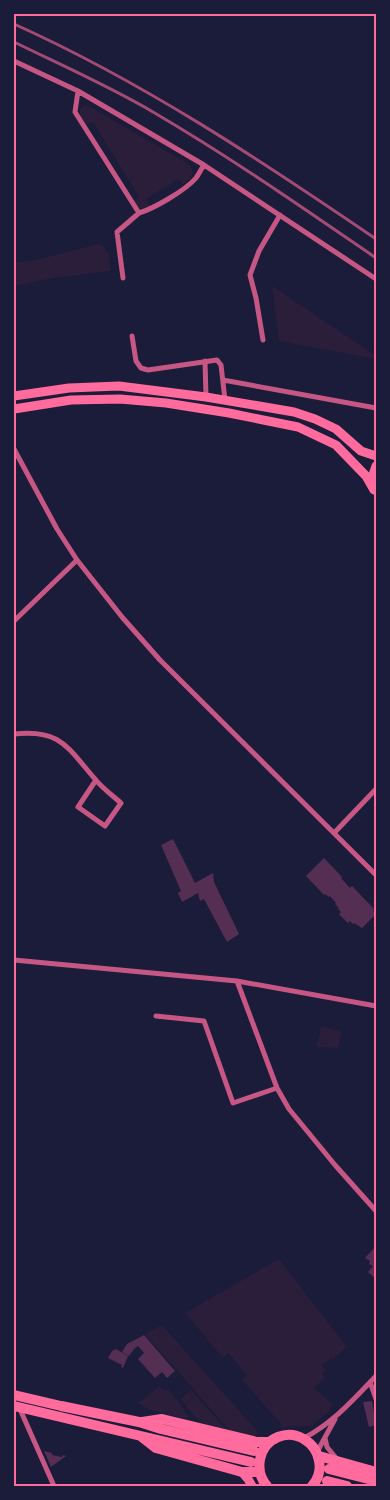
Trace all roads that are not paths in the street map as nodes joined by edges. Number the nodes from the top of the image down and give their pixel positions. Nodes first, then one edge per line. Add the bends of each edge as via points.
1 (14, 61) edge
2 (78, 91) junction
3 (204, 165) junction
4 (138, 213) junction
5 (280, 215) junction
6 (123, 278) dead end
7 (376, 279) edge
8 (132, 336) dead end
9 (263, 340) dead end
10 (206, 361) junction
11 (224, 380) junction
12 (14, 396) edge
13 (206, 397) junction
14 (225, 400) junction
15 (376, 408) edge
16 (14, 409) edge
17 (14, 449) edge
18 (376, 456) edge
19 (376, 466) edge
20 (375, 493) edge
21 (77, 560) junction
22 (14, 621) edge
23 (14, 734) edge
24 (96, 780) junction
25 (376, 789) edge
26 (335, 832) junction
27 (376, 875) edge
28 (14, 960) edge
29 (237, 982) junction
30 (376, 1006) edge
31 (156, 1016) dead end
32 (277, 1088) junction
33 (376, 1211) edge
34 (376, 1376) edge
35 (370, 1382) junction
36 (14, 1395) edge
37 (376, 1399) edge
38 (17, 1406) edge
39 (336, 1417) junction
40 (139, 1422) junction
41 (141, 1436) junction
42 (324, 1437) junction
43 (303, 1438) junction
44 (270, 1442) junction
45 (254, 1451) dead end
46 (318, 1454) junction
47 (251, 1462) dead end
48 (340, 1462) junction
49 (329, 1469) dead end
50 (242, 1472) junction
51 (376, 1472) edge
52 (262, 1481) edge
53 (327, 1481) dead end
54 (376, 1481) edge
55 (54, 1486) edge
56 (252, 1486) edge
57 (312, 1486) edge
58 (347, 1486) edge

1 - 2 street
2 - 3 street
2 - 4 street via 75,112
3 - 4 street via 186,187 147,211
3 - 5 street
4 - 6 street via 117,232
5 - 7 street
5 - 9 street via 250,274
8 - 10 street via 136,361 141,368 148,370
10 - 11 street via 217,360
10 - 13 street
11 - 14 street
11 - 15 street
12 - 13 main road via 69,388 119,386
13 - 14 main road
14 - 18 main road via 316,419 336,430 361,451
16 - 20 main road via 71,400 120,399 229,413 298,427 336,445 366,476
17 - 21 street
19 - 20 main road via 373,475
21 - 22 street
21 - 26 street via 160,660
23 - 24 street via 28,732 59,740 75,753
24 - 24 street via 78,807 105,826 121,803
25 - 26 street
26 - 27 street
28 - 29 street
29 - 30 street
29 - 32 street
31 - 32 street via 204,1021 233,1103
32 - 33 street via 289,1109
34 - 35 street
35 - 37 street
35 - 39 street
36 - 40 main road
38 - 41 main road
38 - 55 street
39 - 42 street
39 - 43 street
40 - 44 main road via 162,1419 257,1442
40 - 45 main road
41 - 47 main road
41 - 50 main road via 156,1448
42 - 46 street
42 - 48 street via 327,1447
43 - 44 main road via 286,1435
43 - 46 main road
44 - 52 main road via 260,1458
46 - 48 main road
46 - 57 main road via 319,1475
48 - 51 main road
49 - 54 main road
50 - 52 main road
50 - 56 main road
53 - 58 main road

